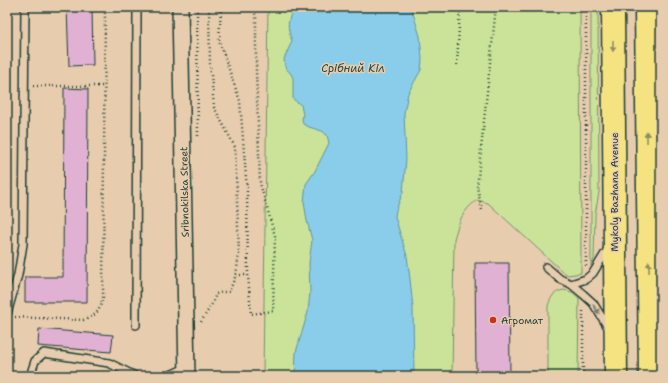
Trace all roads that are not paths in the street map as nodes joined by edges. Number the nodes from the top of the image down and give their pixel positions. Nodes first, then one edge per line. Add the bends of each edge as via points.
1 (25, 7) edge
2 (137, 7) edge
3 (180, 7) edge
4 (613, 7) edge
5 (646, 7) edge
6 (614, 237) junction
7 (546, 267) dead end
8 (571, 284) junction
9 (7, 314) edge
10 (136, 325) dead end
11 (616, 339) junction
12 (187, 371) edge
13 (30, 376) edge
14 (135, 376) edge
15 (168, 376) edge
16 (616, 376) edge
17 (650, 376) edge

1 - 9 lane via 22,249
2 - 10 lane
3 - 12 street, Sribnokilska Street
4 -> 6 highway, Mykoly Bazhana Avenue
17 -> 5 highway
6 - 8 lane via 593,273 586,279
6 - 11 highway, Mykoly Bazhana Avenue
7 - 8 lane via 560,279
8 -> 11 lane via 593,303
11 - 16 highway, Mykoly Bazhana Avenue
12 - 15 lane
13 - 14 lane via 35,361 44,353 109,363

